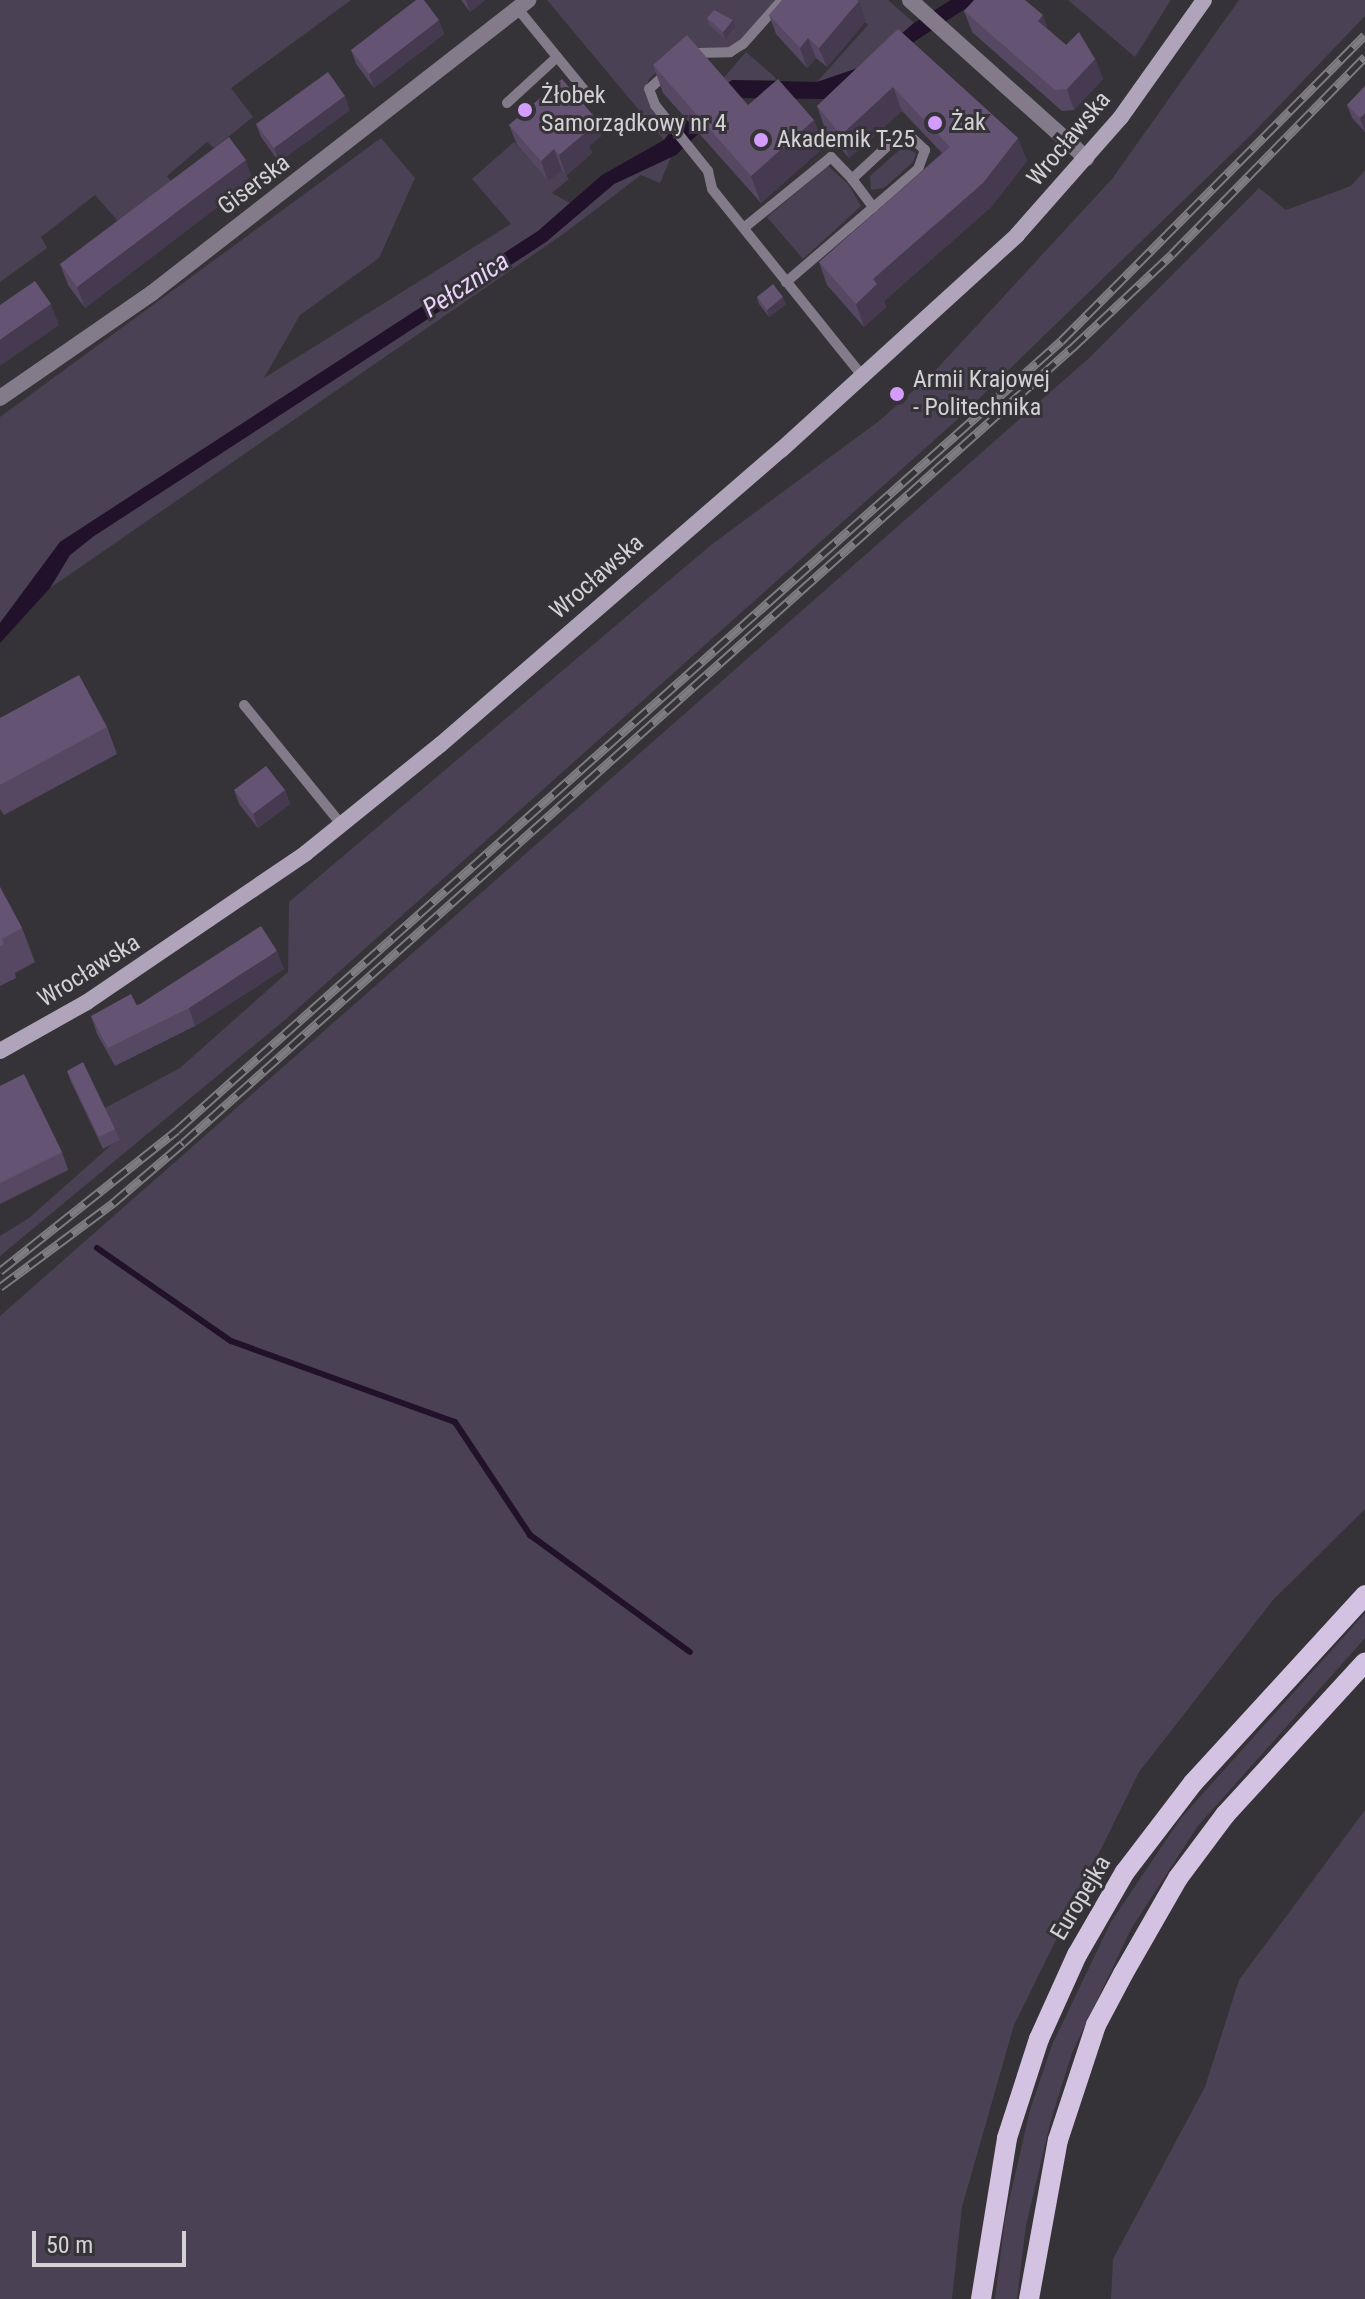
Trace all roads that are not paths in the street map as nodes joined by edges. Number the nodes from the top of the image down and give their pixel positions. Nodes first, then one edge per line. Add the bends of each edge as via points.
1 (782, 0) edge
2 (1204, 0) edge
3 (523, 4) edge
4 (915, 5) edge
5 (557, 57) junction
6 (586, 92) dead end
7 (507, 103) dead end
8 (1086, 158) junction
9 (852, 179) junction
10 (874, 208) junction
11 (745, 227) junction
12 (786, 282) junction
13 (864, 378) junction
14 (0, 398) edge
15 (244, 705) dead end
16 (342, 825) junction
17 (0, 1051) edge
18 (1365, 1595) edge
19 (1365, 1662) edge
20 (981, 2299) edge
21 (1029, 2299) edge

1 - 11 lane via 743,44 730,52 690,53 649,89 668,125 708,171 712,189
2 - 8 main road, Wrocławska
3 - 5 lane
3 - 14 street, Giserska via 152,293
4 - 8 street
5 - 6 lane
5 - 7 lane
8 - 13 main road, Wrocławska via 994,258
9 - 10 lane
9 - 10 lane via 893,141 912,138 925,150 918,169
9 - 11 lane via 831,157
10 - 12 lane
11 - 12 lane
12 - 13 lane
13 - 16 main road, Wrocławska
15 - 16 lane
16 - 17 main road, Wrocławska via 163,953
18 - 20 main road, Europejka via 1193,1783 1125,1872 1077,1955 1039,2039 1007,2138
19 - 21 main road via 1225,1815 1178,1878 1096,2025 1058,2140

